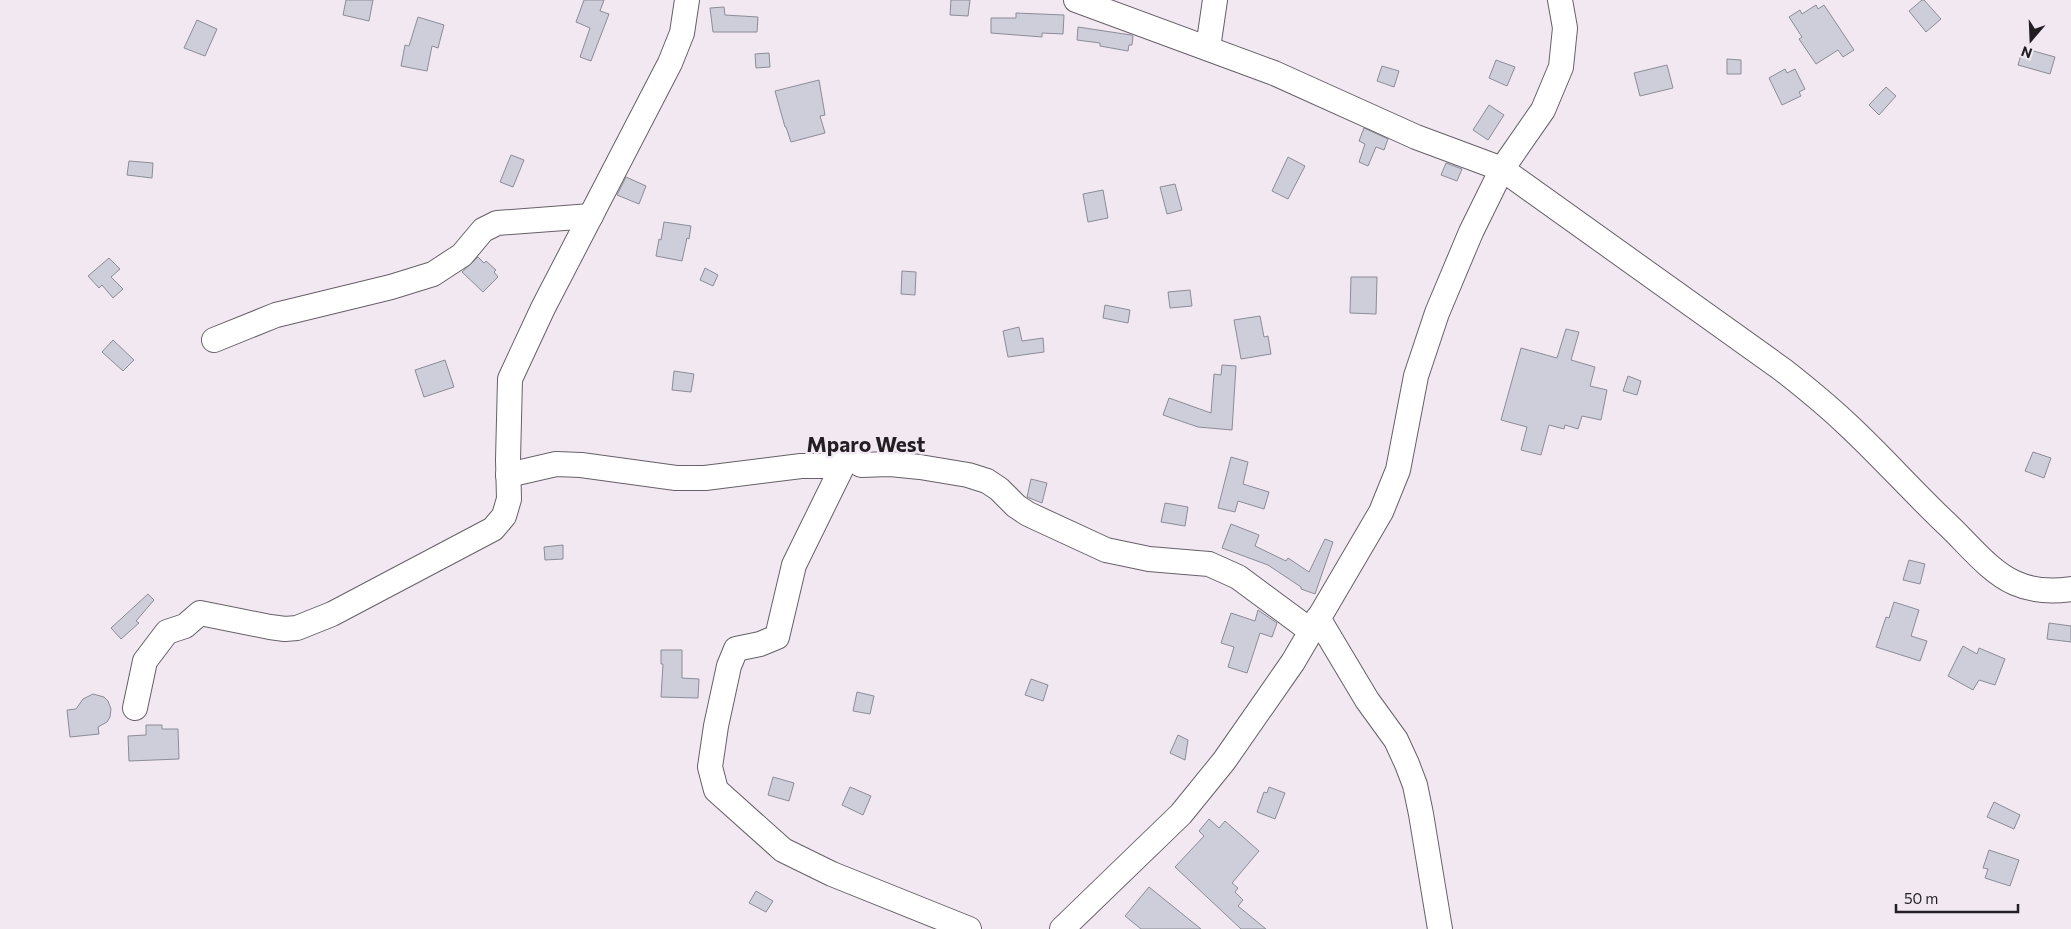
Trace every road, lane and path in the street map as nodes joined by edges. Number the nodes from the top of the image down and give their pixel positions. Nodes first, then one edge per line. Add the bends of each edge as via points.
1 (687, 0) edge
2 (1076, 0) edge
3 (1215, 0) edge
4 (1560, 0) edge
5 (1208, 48) junction
6 (1502, 169) junction
7 (591, 216) junction
8 (214, 340) dead end
9 (848, 455) junction
10 (508, 475) junction
11 (2071, 589) edge
12 (1314, 624) junction
13 (135, 708) dead end
14 (969, 929) edge
15 (1062, 929) edge
16 (1440, 929) edge

1 - 7 street via 682,33 670,64
2 - 5 street
3 - 5 street
4 - 6 street via 1565,28 1561,66 1543,110
5 - 6 street via 1274,73 1416,137
6 - 11 street via 1817,397 1995,570 2014,583 2038,590
6 - 12 street via 1437,313 1416,376 1391,491 1337,590
7 - 8 street via 497,223 483,230 462,255 433,274 276,315
7 - 10 street via 510,379
9 - 10 street via 828,466 801,466 705,478 676,478 556,464
9 - 12 street via 861,465 920,467 987,481 1028,514 1106,550 1149,559 1209,564 1238,576
9 - 14 street via 794,565 777,637 736,649 729,666 710,767 716,790 783,850 832,874
10 - 13 street via 510,499 504,516 493,529 332,614 297,628 285,629 200,613 184,626 167,632 145,661
12 - 15 street via 1293,662 1192,801
12 - 16 street via 1396,740 1408,764 1421,814

